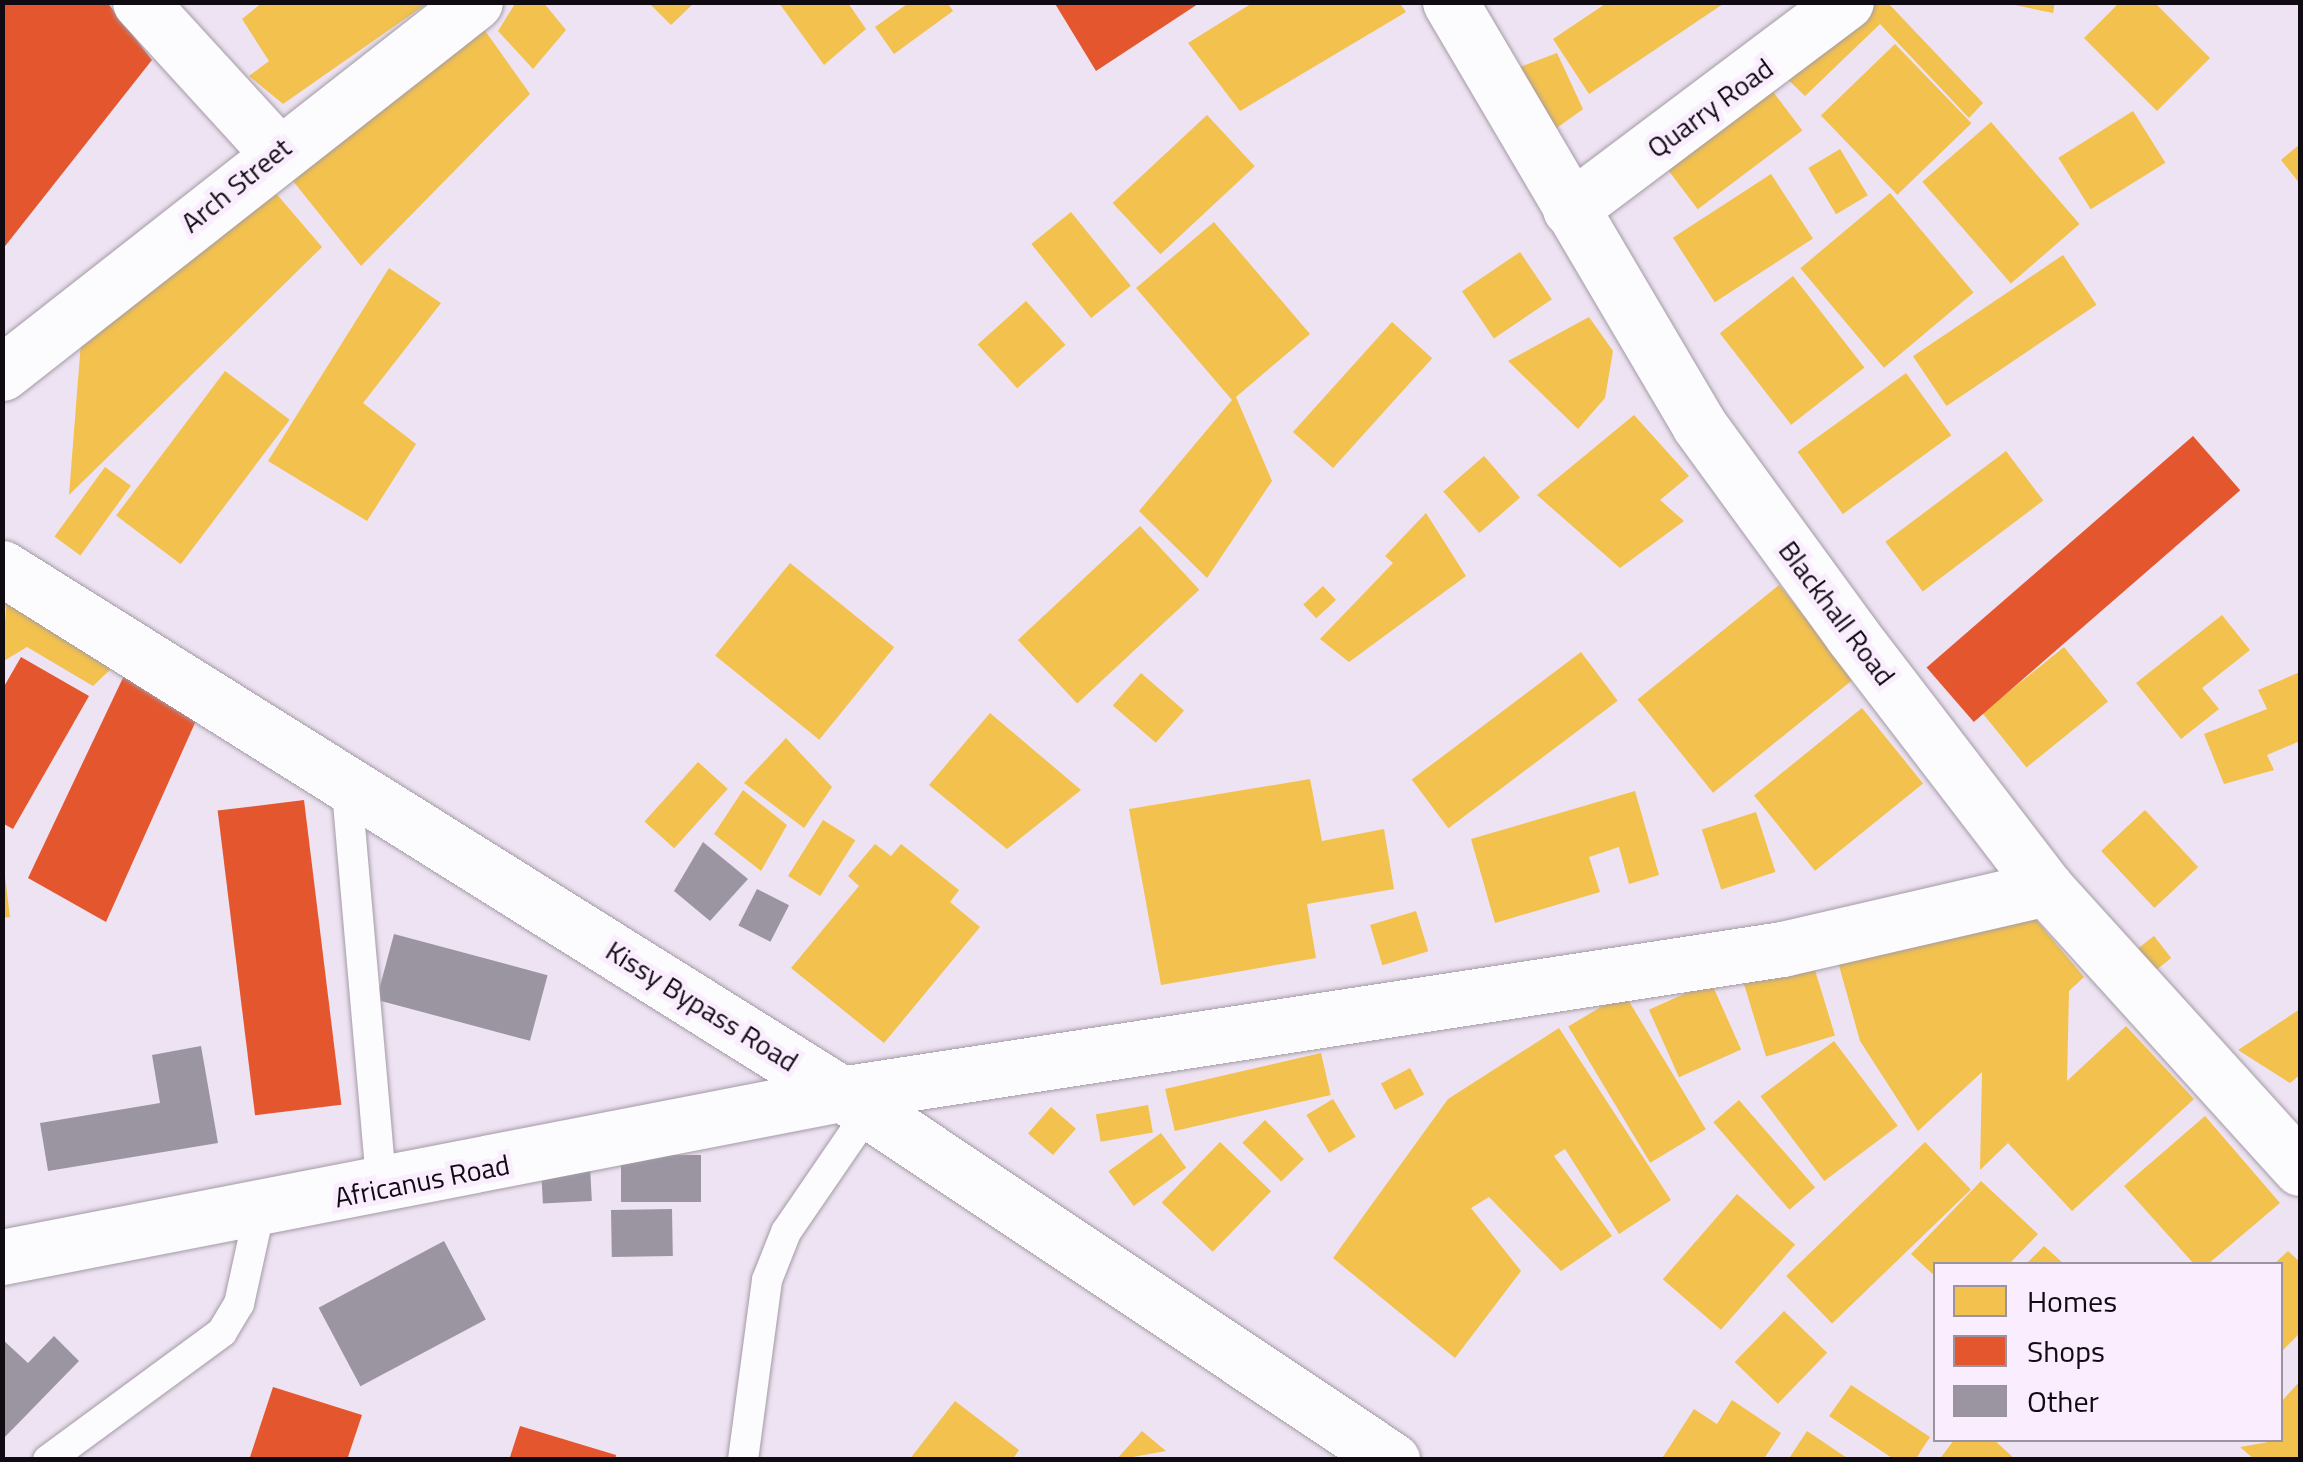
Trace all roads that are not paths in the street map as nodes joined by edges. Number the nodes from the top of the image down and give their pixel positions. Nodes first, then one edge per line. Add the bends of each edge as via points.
1 (140, 2) edge
2 (475, 2) edge
3 (1450, 2) edge
4 (1846, 2) edge
5 (277, 152) junction
6 (1570, 208) junction
7 (2, 373) edge
8 (2, 568) edge
9 (346, 780) junction
10 (2046, 888) junction
11 (854, 1103) junction
12 (2300, 1168) edge
13 (382, 1190) junction
14 (259, 1213) junction
15 (2, 1257) edge
16 (48, 1460) edge
17 (742, 1460) edge
18 (1392, 1460) edge

1 - 5 street
2 - 5 street, Arch Street
3 - 6 street, Blackhall Road
4 - 6 street, Quarry Road
5 - 7 street, Arch Street
6 - 10 street, Blackhall Road via 1700,425
8 - 9 street, Kissy Bypass Road
9 - 11 street, Kissy Bypass Road
9 - 13 lane
10 - 11 street, Africanus Road via 1550,990
10 - 12 street, Blackhall Road
11 - 13 street, Africanus Road
11 - 17 lane via 766,1280
11 - 18 street, Kissy Bypass Road
13 - 14 street, Africanus Road
14 - 15 street, Africanus Road
14 - 16 lane via 239,1304 222,1332

